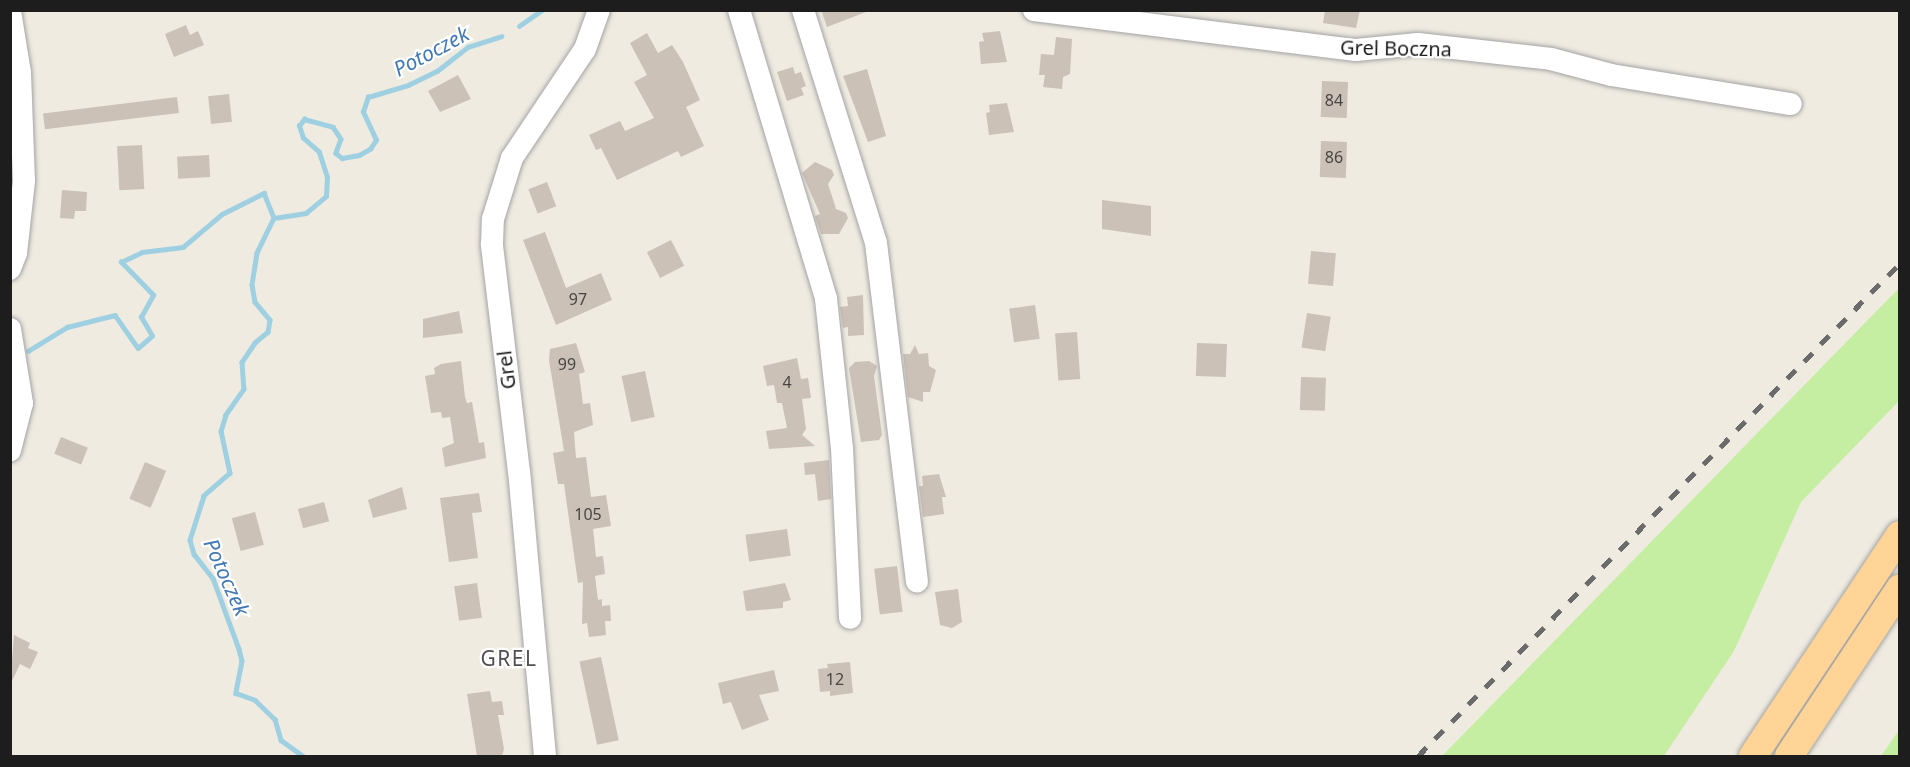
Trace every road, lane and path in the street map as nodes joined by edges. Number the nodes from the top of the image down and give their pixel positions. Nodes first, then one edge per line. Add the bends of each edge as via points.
1 (599, 10) edge
2 (739, 10) edge
3 (803, 10) edge
4 (1034, 10) edge
5 (10, 11) edge
6 (1791, 104) dead end
7 (10, 269) edge
8 (10, 329) edge
9 (10, 450) edge
10 (1899, 535) edge
11 (917, 582) dead end
12 (1899, 588) edge
13 (850, 618) dead end
14 (544, 756) edge
15 (1753, 756) edge
16 (1789, 756) edge

1 - 14 street, Grel via 585,49 512,158 494,219 492,244 519,472
2 - 13 street via 826,299 842,448
3 - 11 street via 876,243
4 - 6 street, Grel Boczna via 1356,50 1418,44 1551,59 1611,75
5 - 7 street via 20,73 24,182 16,253
8 - 9 street via 22,403
10 - 15 main road
12 - 16 main road

